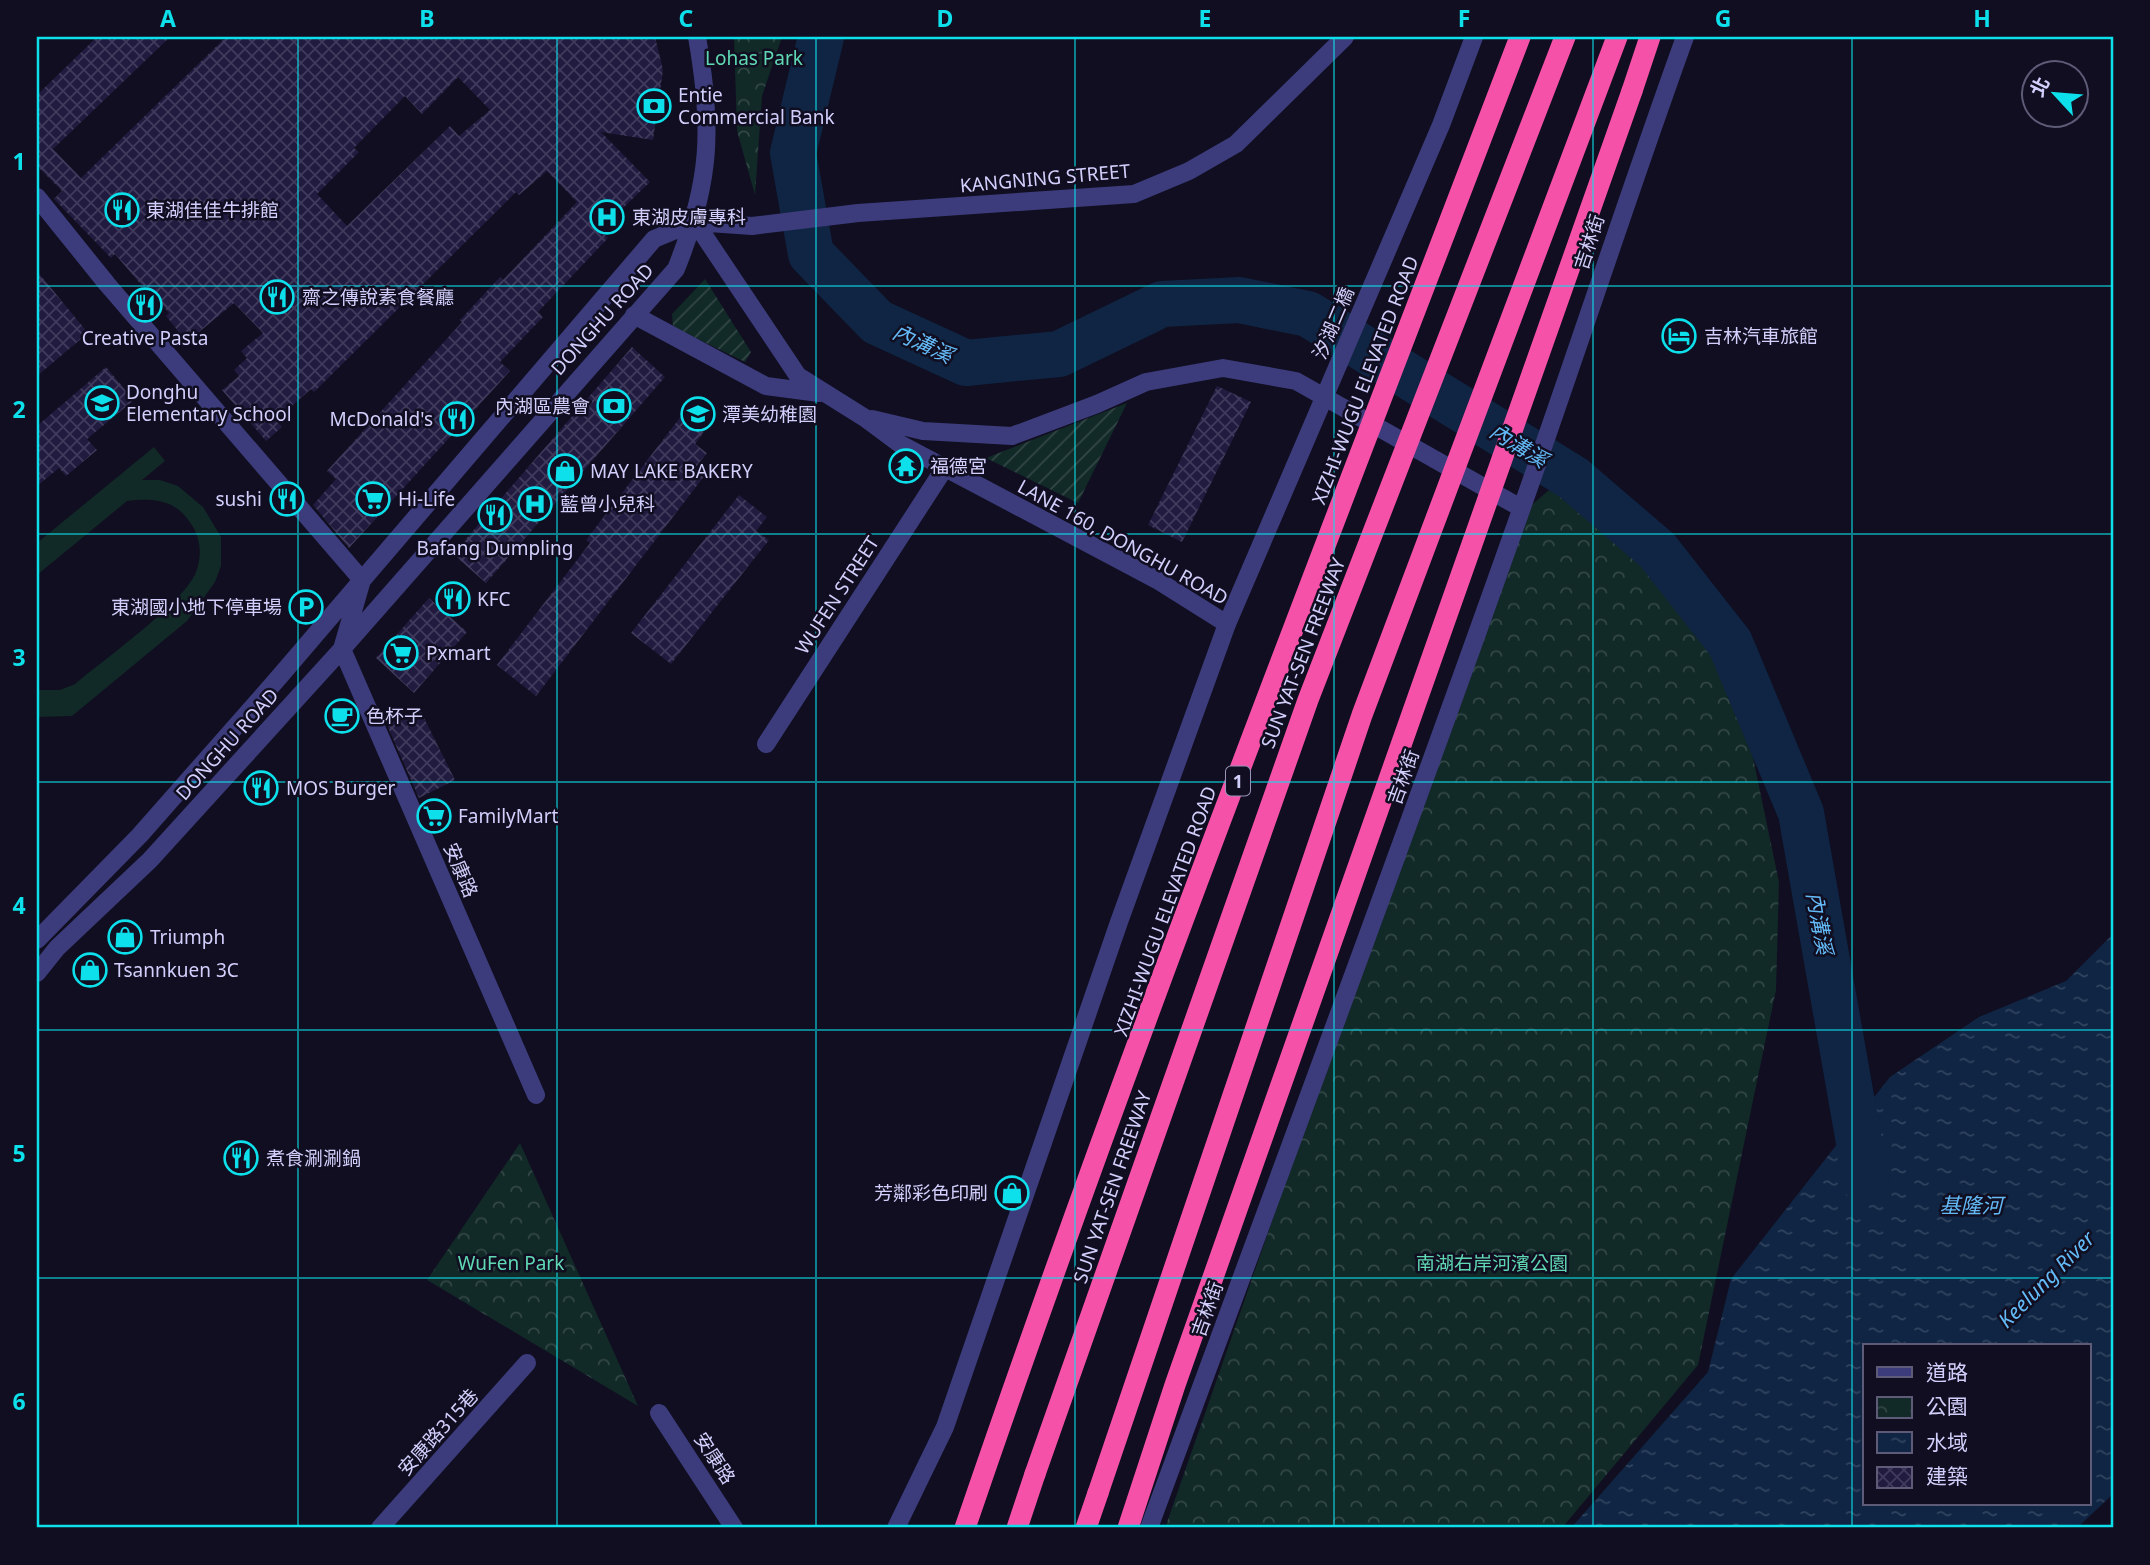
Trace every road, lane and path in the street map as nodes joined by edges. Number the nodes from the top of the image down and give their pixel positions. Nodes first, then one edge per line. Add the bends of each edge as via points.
1 (697, 37) edge
2 (1474, 37) edge
3 (1520, 37) edge
4 (1565, 37) edge
5 (1617, 37) edge
6 (1650, 37) edge
7 (1685, 37) edge
8 (1337, 39) edge
9 (37, 197) edge
10 (695, 222) junction
11 (634, 316) junction
12 (822, 394) junction
13 (865, 418) junction
14 (944, 469) junction
15 (1521, 508) junction
16 (362, 580) junction
17 (1227, 624) junction
18 (342, 649) junction
19 (766, 744) dead end
20 (39, 932) edge
21 (37, 973) edge
22 (536, 1095) dead end
23 (527, 1363) dead end
24 (659, 1413) dead end
25 (380, 1528) edge
26 (734, 1528) edge
27 (896, 1528) edge
28 (965, 1528) edge
29 (1017, 1528) edge
30 (1086, 1528) edge
31 (1128, 1528) edge
32 (1149, 1528) edge

1 - 10 street via 706,92 706,175
2 - 17 street, 汐湖二橋, bridge via 1441,125
3 - 28 highway, XIZHI-WUGU ELEVATED ROAD / 1, bridge via 1036,1321
4 - 29 highway, SUN YAT-SEN FREEWAY / 1, bridge via 1308,700
5 - 30 highway, bridge via 1362,715
6 - 31 highway, bridge
7 - 15 street, 吉林街
8 - 10 street, KANGNING STREET via 1237,144 1134,194 836,215 760,225
9 - 16 street
10 - 11 street, DONGHU ROAD via 676,269
10 - 12 street, LANE 160, DONGHU ROAD via 778,349 798,376
10 - 16 street, DONGHU ROAD via 653,239
11 - 12 street via 766,386
11 - 18 street, DONGHU ROAD
12 - 13 street, LANE 160, DONGHU ROAD
13 - 14 street, LANE 160, DONGHU ROAD
13 - 15 street via 923,431 1012,436 1146,382 1223,368 1297,381
14 - 17 street, LANE 160, DONGHU ROAD via 1157,580
14 - 19 street, WUFEN STREET
15 - 32 street, 吉林街
16 - 18 street
16 - 20 street, DONGHU ROAD via 140,835
17 - 27 street, 汐湖二橋 via 945,1427
18 - 21 street, DONGHU ROAD via 150,860 57,948
18 - 22 street, 安康路
23 - 25 street, 安康路315巷
24 - 26 street, 安康路

